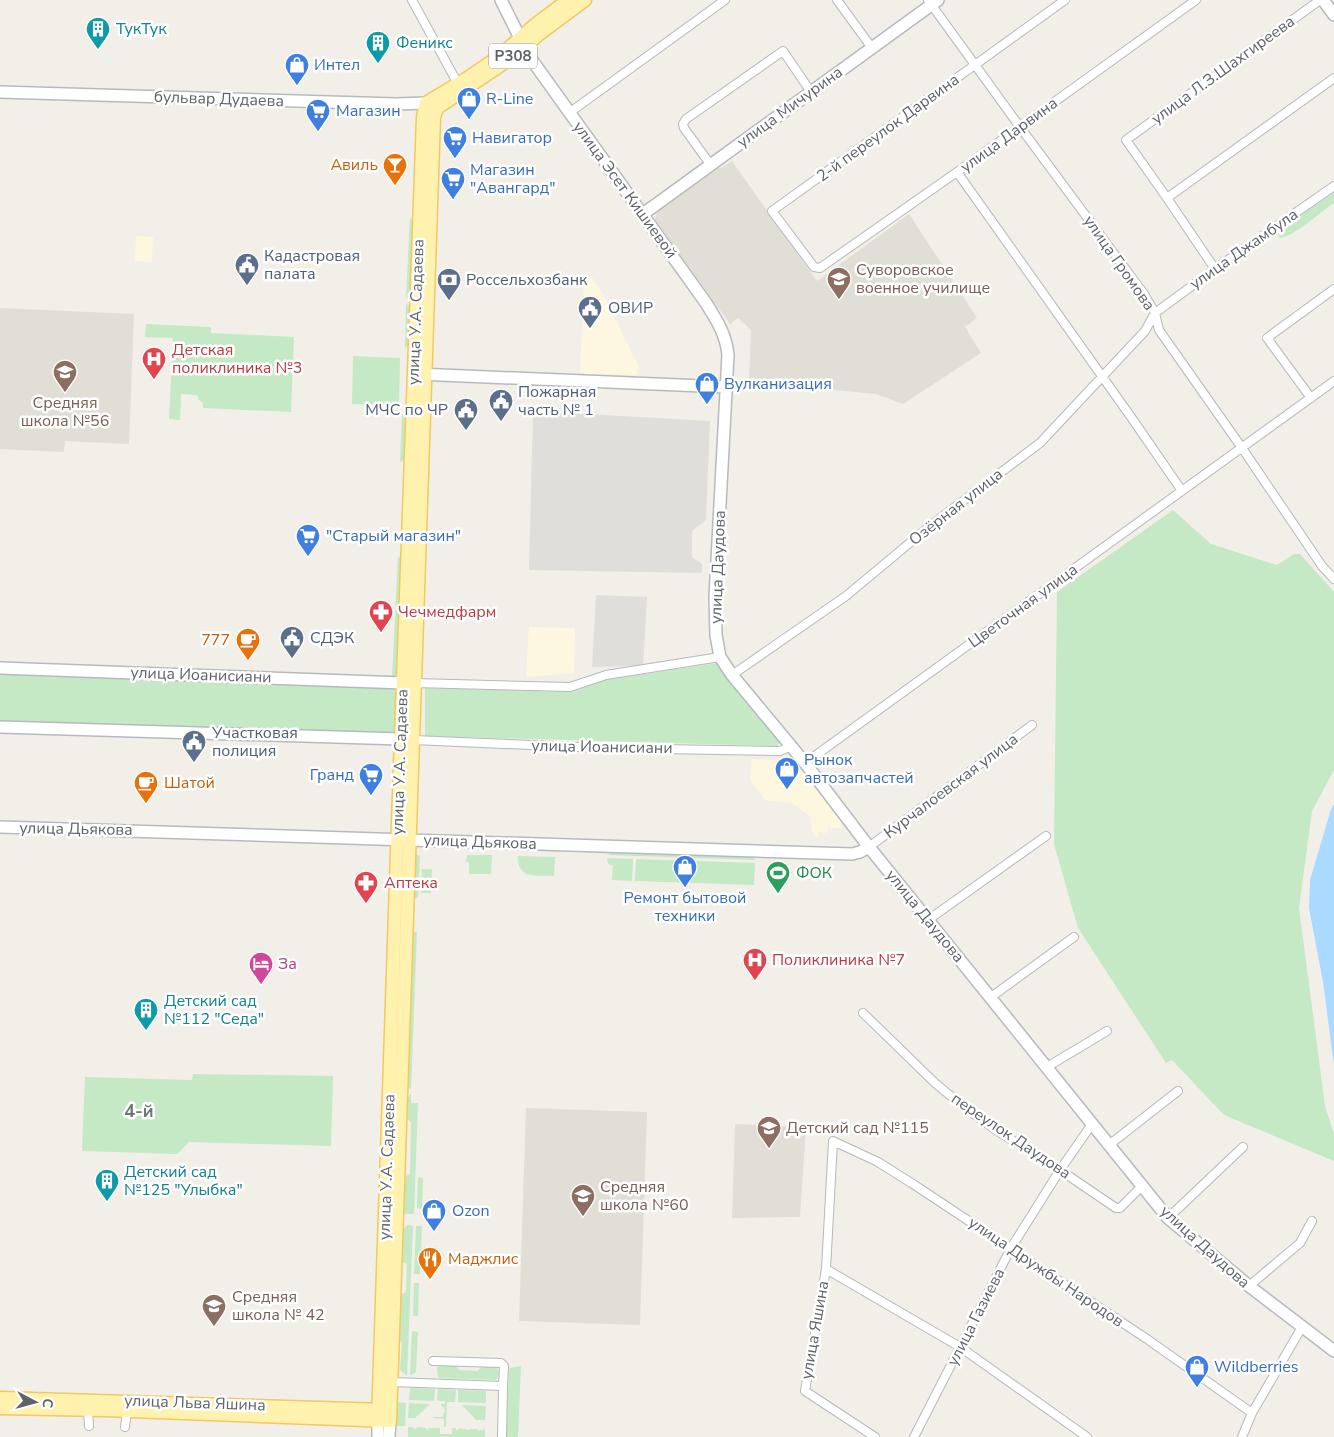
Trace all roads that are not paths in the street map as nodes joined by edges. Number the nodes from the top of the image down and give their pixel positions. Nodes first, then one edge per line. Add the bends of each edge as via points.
1 (412, 0) edge
2 (501, 0) edge
3 (568, 0) edge
4 (585, 0) edge
5 (725, 0) edge
6 (836, 0) edge
7 (1065, 0) edge
8 (1196, 0) edge
9 (1322, 0) edge
10 (933, 2) edge
11 (1334, 15) edge
12 (523, 42) junction
13 (872, 48) junction
14 (975, 65) junction
15 (1334, 78) edge
16 (458, 84) junction
17 (0, 92) edge
18 (811, 92) junction
19 (432, 106) junction
20 (569, 113) junction
21 (1020, 127) junction
22 (710, 164) junction
23 (957, 172) junction
24 (1334, 186) edge
25 (1167, 198) junction
26 (643, 214) junction
27 (820, 268) joint
28 (1215, 269) junction
29 (1334, 289) edge
30 (1155, 313) junction
31 (419, 374) junction
32 (1102, 376) junction
33 (1334, 381) edge
34 (726, 387) junction
35 (1311, 398) junction
36 (1242, 448) junction
37 (1182, 491) junction
38 (1334, 579) edge
39 (720, 657) junction
40 (0, 668) edge
41 (732, 675) junction
42 (408, 683) junction
43 (1032, 725) dead end
44 (0, 727) edge
45 (407, 739) junction
46 (791, 746) junction
47 (805, 763) junction
48 (0, 827) edge
49 (1046, 836) dead end
50 (403, 840) junction
51 (869, 847) junction
52 (928, 920) junction
53 (1074, 936) dead end
54 (991, 997) junction
55 (863, 1013) dead end
56 (1107, 1031) dead end
57 (1047, 1067) junction
58 (1178, 1090) dead end
59 (1092, 1124) junction
60 (833, 1141) joint
61 (1109, 1145) junction
62 (1243, 1147) dead end
63 (1060, 1170) junction
64 (1142, 1186) junction
65 (1168, 1218) junction
66 (1312, 1221) dead end
67 (1011, 1248) junction
68 (826, 1269) junction
69 (1249, 1286) junction
70 (1302, 1327) junction
71 (960, 1348) junction
72 (1334, 1351) edge
73 (433, 1361) dead end
74 (392, 1382) junction
75 (504, 1386) junction
76 (0, 1398) edge
77 (39, 1404) junction
78 (0, 1408) edge
79 (88, 1410) junction
80 (127, 1411) junction
81 (1252, 1413) junction
82 (384, 1415) junction
83 (90, 1426) dead end
84 (125, 1427) dead end
85 (378, 1437) edge
86 (389, 1437) edge
87 (502, 1437) edge
88 (875, 1437) edge
89 (914, 1437) edge
90 (1087, 1437) edge
91 (1242, 1437) edge

1 - 16 street
2 - 12 street, улица Эсет Кишиевой
3 - 12 main road, P308
4 - 12 main road, P308 via 538,35
5 - 20 street
6 - 13 street
7 - 14 street, 2-й переулок Дарвина
8 - 21 street, улица Дарвина
9 - 11 street
9 - 25 street, улица Л.З.Шахгиреева via 1126,140
10 - 13 street, улица Мичурина
10 - 14 street, улица Громова
12 - 16 main road, P308
12 - 19 main road, P308 via 477,82
12 - 20 street, улица Эсет Кишиевой via 529,56
13 - 18 street, улица Мичурина
14 - 21 street, улица Громова
14 - 27 street, 2-й переулок Дарвина via 772,211 814,267
15 - 25 street
16 - 19 main road, P308
17 - 19 street, бульвар Дудаева
18 - 22 street, улица Мичурина
18 - 22 street via 783,51 686,119 684,128
19 - 31 main road, улица У.А. Садаева via 423,117
20 - 26 street, улица Эсет Кишиевой
21 - 23 street, улица Дарвина
21 - 30 street, улица Громова
22 - 26 street, улица Мичурина
23 - 27 street, улица Дарвина
23 - 32 street
24 - 28 street, улица Джамбула
25 - 28 street
26 - 34 street, улица Эсет Кишиевой via 723,331 728,356
28 - 30 street, улица Джамбула
29 - 35 street via 1267,338
30 - 32 street, Озёрная улица via 1145,331
30 - 36 street, улица Громова via 1159,330
31 - 34 street
31 - 42 main road, улица У.А. Садаева
32 - 37 street
32 - 41 street, Озёрная улица via 1040,442 930,526 846,596
33 - 35 street, Цветочная улица
34 - 39 street, улица Даудова via 716,597 716,635
35 - 36 street, Цветочная улица
36 - 37 street, Цветочная улица
36 - 38 street, улица Громова
37 - 47 street, Цветочная улица
39 - 41 street, улица Даудова
39 - 42 street, улица Иоанисиани via 606,675 570,687
40 - 42 street, улица Иоанисиани
41 - 46 street, улица Даудова
42 - 45 main road, улица У.А. Садаева
43 - 51 street, Курчалоевская улица
44 - 45 street, улица Иоанисиани
45 - 46 street, улица Иоанисиани via 602,748 780,751
45 - 50 main road, улица У.А. Садаева
46 - 47 street, улица Даудова
47 - 51 street, улица Даудова
48 - 50 street, улица Дьякова
49 - 52 street
50 - 51 street, улица Дьякова via 852,854
50 - 74 main road, улица У.А. Садаева
50 - 82 main road, улица У.А. Садаева
51 - 52 street, улица Даудова
52 - 54 street, улица Даудова
53 - 54 street
54 - 57 street, улица Даудова
55 - 63 street, переулок Даудова via 964,1107
56 - 57 street
57 - 59 street, улица Даудова
58 - 61 street
59 - 61 street, улица Даудова
59 - 63 street, улица Газиева
60 - 67 street, улица Дружбы Народов via 878,1162
60 - 68 street, улица Яшина
61 - 64 street, улица Даудова
62 - 65 street
63 - 64 street, переулок Даудова via 1117,1208
63 - 67 street, улица Газиева
64 - 65 street, улица Даудова
65 - 69 street, улица Даудова
66 - 69 street via 1300,1243
67 - 71 street, улица Газиева
67 - 81 street, улица Дружбы Народов
68 - 71 street
68 - 88 street, улица Яшина via 805,1391
69 - 70 street, улица Даудова
70 - 72 street, улица Даудова
70 - 81 street
71 - 89 street, улица Газиева
71 - 90 street
73 - 75 street via 502,1363
74 - 75 street
74 - 82 main road, улица У.А. Садаева
75 - 87 street
76 - 77 main road, улица Льва Яшина
77 - 78 main road, улица Льва Яшина
77 - 79 main road, улица Льва Яшина
77 - 82 main road, улица Льва Яшина
79 - 80 main road, улица Льва Яшина
79 - 83 street
80 - 82 main road, улица Льва Яшина
80 - 84 street
81 - 91 street
82 - 85 street
82 - 86 street

